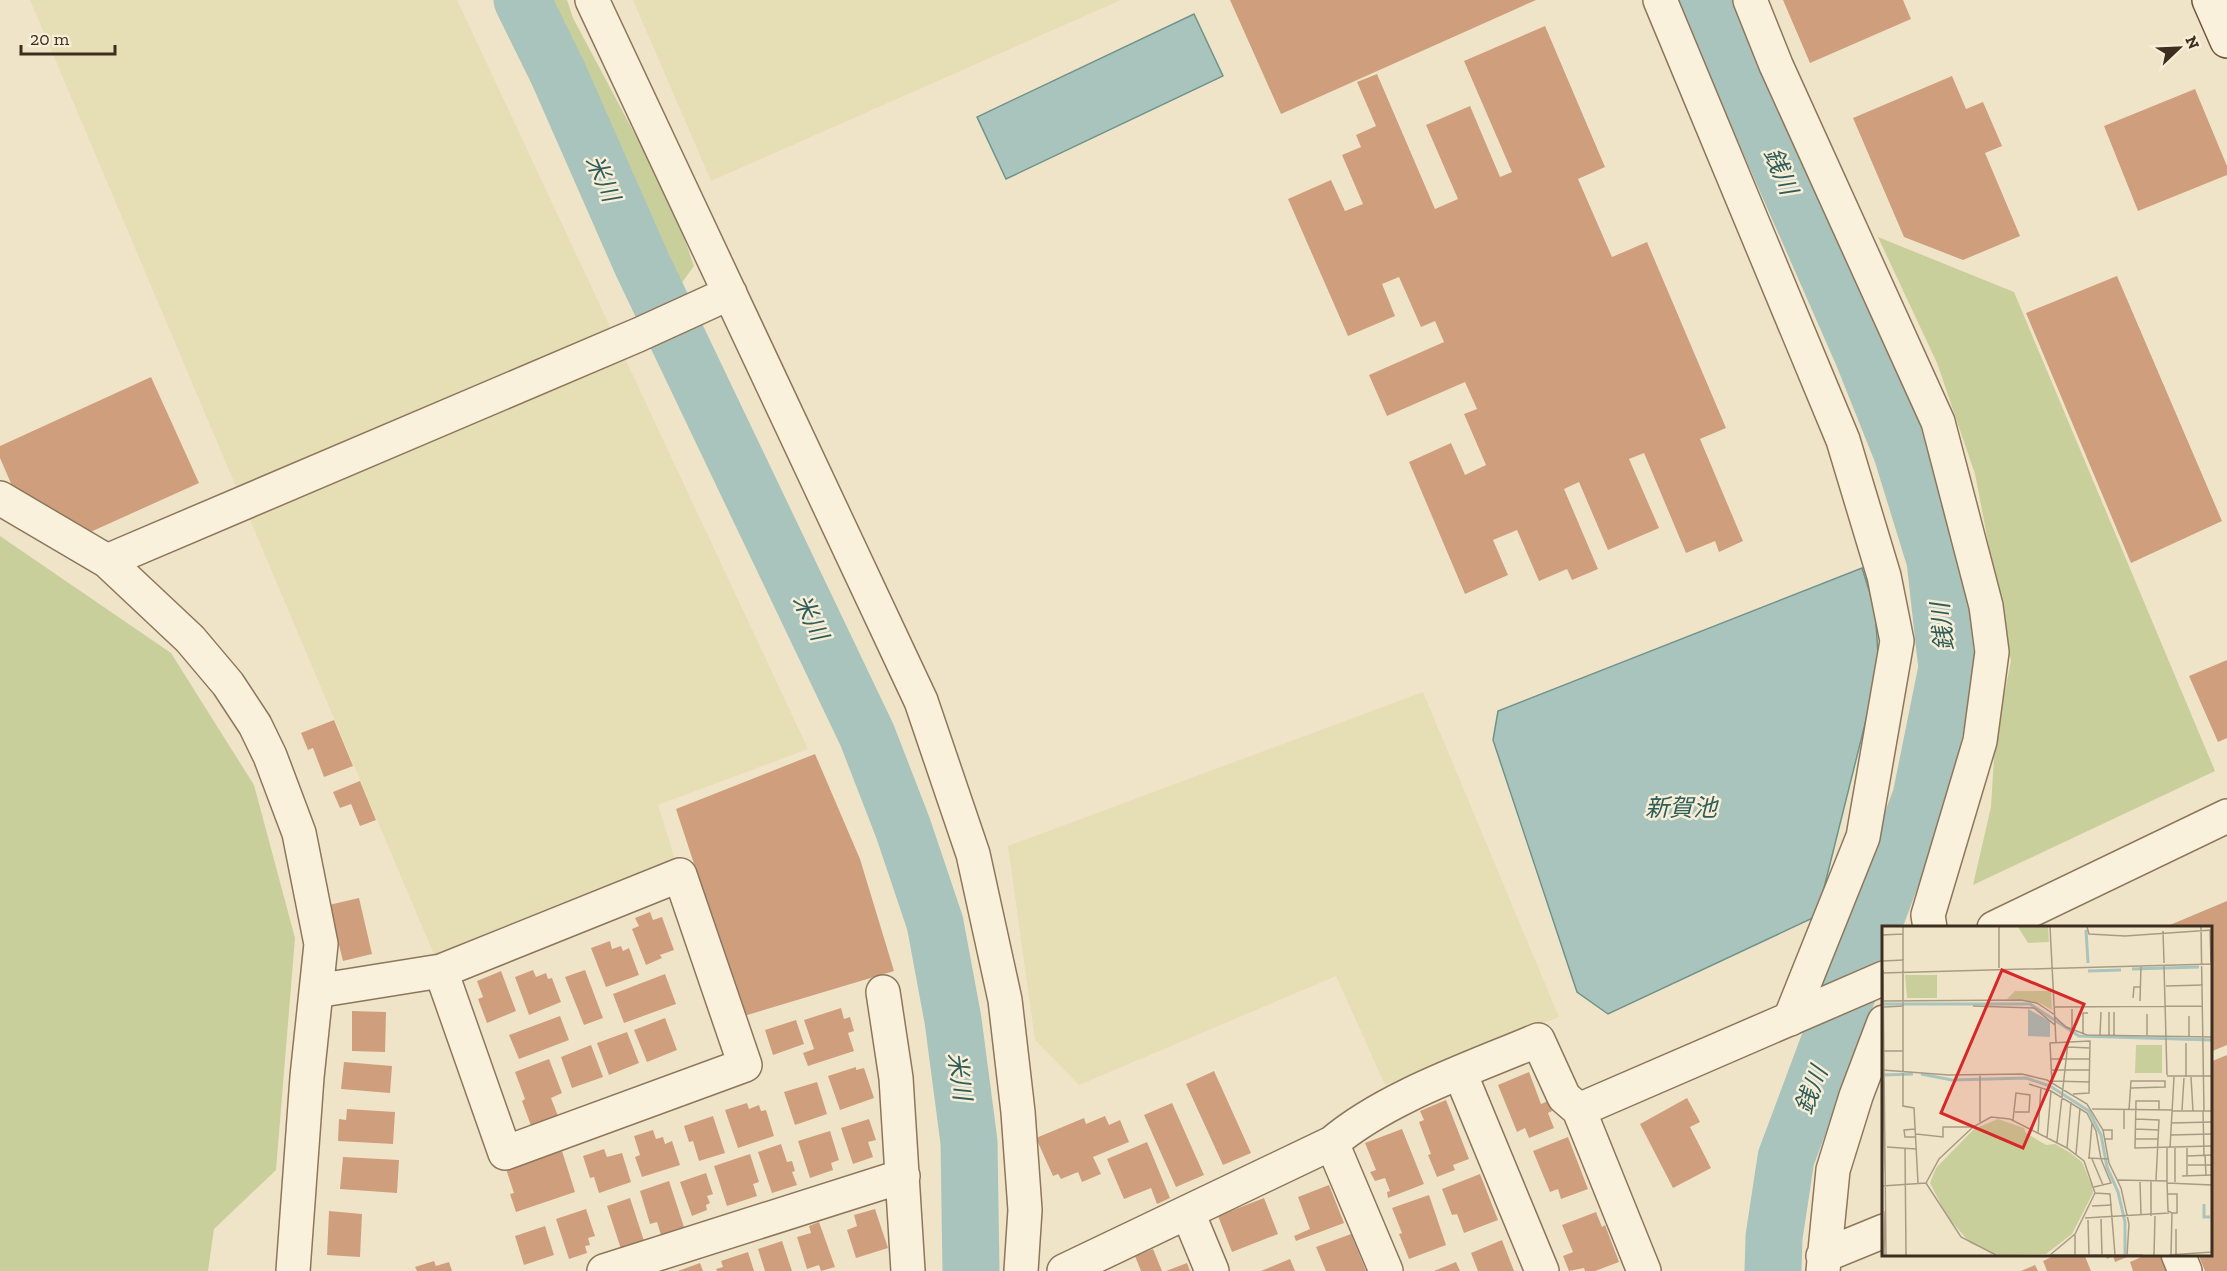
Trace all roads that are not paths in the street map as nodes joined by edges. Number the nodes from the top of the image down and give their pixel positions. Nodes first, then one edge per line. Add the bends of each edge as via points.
1 (592, 0) edge
2 (1660, 0) edge
3 (1750, 0) edge
4 (2209, 0) edge
5 (2227, 41) edge
6 (724, 296) junction
7 (2, 496) edge
8 (107, 561) junction
9 (2227, 816) edge
10 (2040, 918) edge
11 (1930, 926) edge
12 (1999, 926) edge
13 (441, 972) junction
14 (1882, 979) edge
15 (316, 991) junction
16 (884, 992) dead end
17 (1803, 1013) junction
18 (1882, 1027) edge
19 (1460, 1073) junction
20 (1579, 1110) junction
21 (1332, 1143) junction
22 (903, 1176) junction
23 (1188, 1213) junction
24 (1882, 1232) edge
25 (2179, 1256) edge
26 (1823, 1264) edge
27 (293, 1271) edge
28 (604, 1271) edge
29 (908, 1271) edge
30 (1021, 1271) edge
31 (1064, 1271) edge
32 (1212, 1271) edge
33 (1386, 1271) edge
34 (1542, 1271) edge
35 (1644, 1271) edge
36 (2185, 1271) edge

1 - 6 street
2 - 17 street via 1843,440 1884,576 1897,641 1863,837
3 - 11 street via 1938,422 1986,606 1992,652 1980,741 1928,915
4 - 5 street
6 - 8 street
6 - 30 street via 864,576 921,701 973,854 1006,1011 1018,1112 1025,1210
7 - 8 street
8 - 15 street via 190,639 228,684 255,725 299,832 321,944
9 - 10 street
10 - 12 street
13 - 13 street via 680,875 745,1065 505,1153
13 - 15 street
14 - 17 street
15 - 27 street
16 - 22 street via 896,1078
17 - 20 street
18 - 26 street via 1833,1170
19 - 20 street via 1538,1040 1564,1097
19 - 21 street via 1392,1104 1351,1127
19 - 34 street
20 - 35 street
21 - 23 street
21 - 33 street
22 - 28 street
22 - 29 street
23 - 31 street
23 - 32 street
24 - 26 street
25 - 36 street

